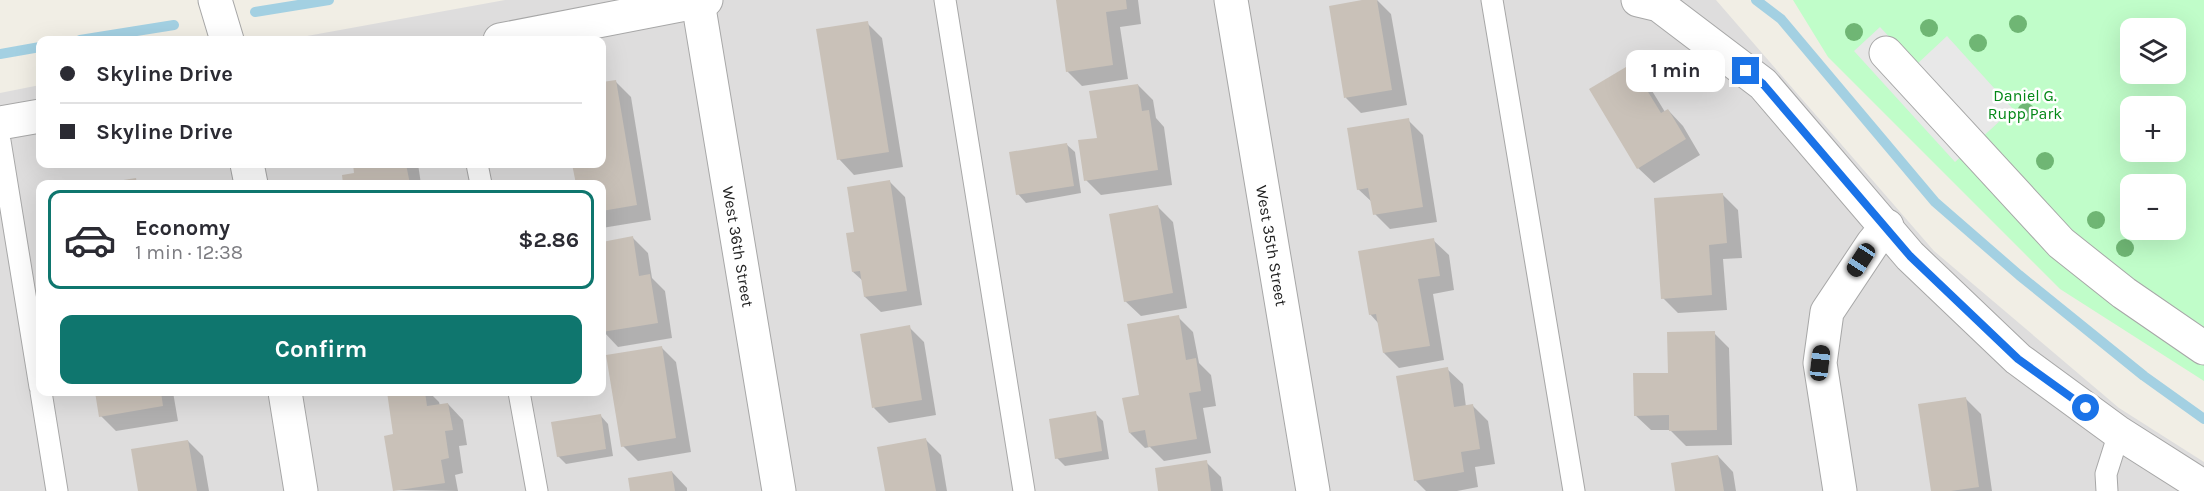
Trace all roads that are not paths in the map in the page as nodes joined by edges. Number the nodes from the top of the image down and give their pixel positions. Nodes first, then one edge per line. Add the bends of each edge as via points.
1 (214, 0) edge
2 (945, 0) edge
3 (1231, 0) edge
4 (1492, 0) edge
5 (1638, 0) edge
6 (702, 1) edge
7 (226, 36) edge
8 (521, 36) edge
9 (1886, 52) dead end
10 (36, 117) edge
11 (0, 123) edge
12 (0, 141) edge
13 (1887, 226) junction
14 (2204, 348) edge
15 (36, 362) edge
16 (42, 396) edge
17 (286, 396) edge
18 (520, 396) edge
19 (2120, 433) junction
20 (2204, 487) edge
21 (57, 491) edge
22 (301, 491) edge
23 (537, 491) edge
24 (779, 491) edge
25 (1024, 491) edge
26 (1313, 491) edge
27 (1574, 491) edge
28 (1840, 491) edge
29 (2107, 491) edge

1 - 7 street
2 - 25 lane
3 - 26 street, West 35th Street
4 - 27 lane
5 - 13 street via 1659,5 1763,84
6 - 8 street
6 - 24 street, West 36th Street
9 - 14 street via 2061,243 2124,293
10 - 11 street
12 - 15 lane
13 - 19 street via 1910,256 2018,359
13 - 28 street via 1827,312 1820,363
16 - 21 lane
17 - 22 street
18 - 23 lane
19 - 20 street
19 - 29 lane via 2106,474

